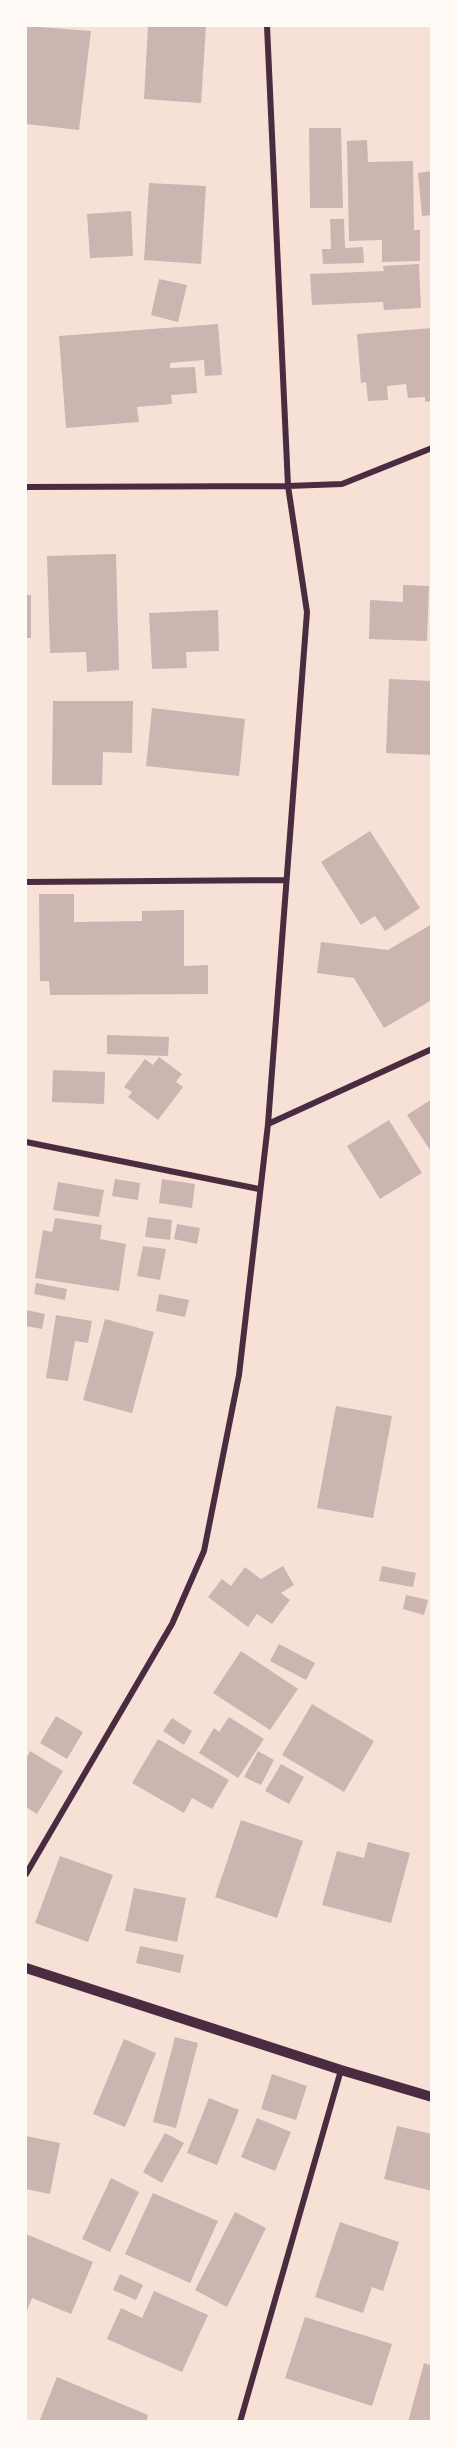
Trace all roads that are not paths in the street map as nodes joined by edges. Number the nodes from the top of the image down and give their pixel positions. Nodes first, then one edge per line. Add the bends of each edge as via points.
1 (267, 26) edge
2 (432, 448) edge
3 (288, 486) junction
4 (26, 487) edge
5 (285, 880) junction
6 (26, 882) edge
7 (432, 1049) edge
8 (268, 1124) junction
9 (26, 1142) edge
10 (259, 1189) junction
11 (26, 1874) edge
12 (26, 1968) edge
13 (341, 2070) junction
14 (432, 2097) edge
15 (240, 2421) edge

1 - 3 street
2 - 3 street via 342,484
3 - 4 street
3 - 5 street via 307,612
5 - 6 street
5 - 8 street
7 - 8 street
8 - 10 street
9 - 10 street
10 - 11 street via 239,1375 204,1551 172,1624
12 - 13 street
13 - 14 street
13 - 15 street

